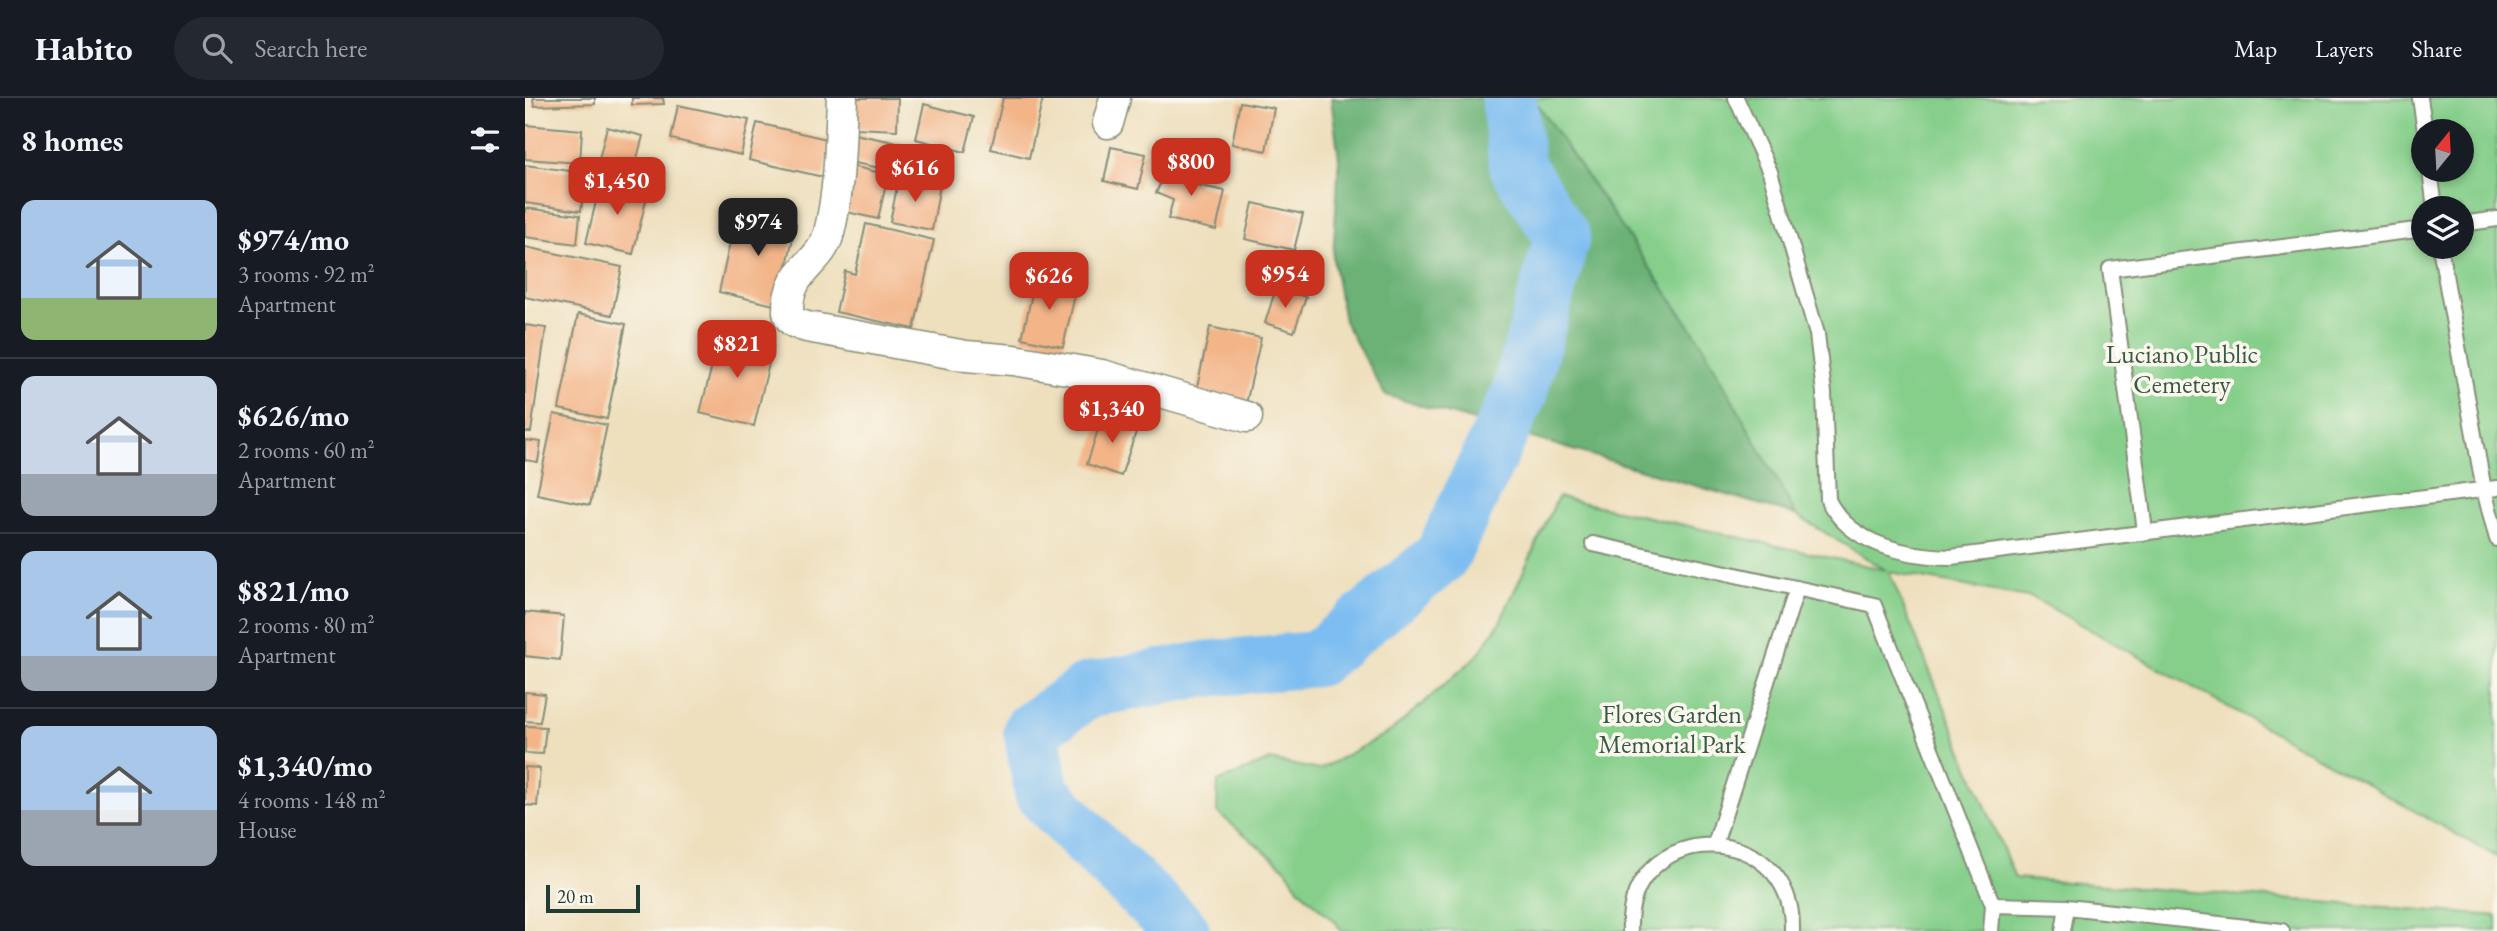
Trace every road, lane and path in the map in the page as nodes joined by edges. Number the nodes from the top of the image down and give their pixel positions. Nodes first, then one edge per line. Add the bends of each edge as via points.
1 (842, 98) edge
2 (1736, 98) edge
3 (2420, 98) edge
4 (2423, 119) edge
5 (2497, 219) edge
6 (2474, 222) edge
7 (2411, 231) edge
8 (2442, 259) edge
9 (1247, 417) dead end
10 (2490, 489) edge
11 (2145, 531) junction
12 (2497, 539) edge
13 (1593, 544) dead end
14 (1797, 588) junction
15 (1715, 844) junction
16 (1993, 905) junction
17 (2067, 907) junction
18 (1630, 931) edge
19 (1792, 931) edge
20 (1991, 931) edge
21 (2063, 931) edge
22 (2282, 931) edge

1 - 9 street via 828,235 822,249 795,278 788,308 792,322 966,356 1102,375
2 - 11 lane via 1770,172 1817,334 1828,500 1839,518 1881,544 1936,557
3 - 4 lane
5 - 6 lane
7 - 11 lane via 2109,269
8 - 10 lane
10 - 11 lane
10 - 12 lane
13 - 14 lane
14 - 15 lane
14 - 16 lane via 1874,604
15 - 18 lane via 1690,846 1667,856 1649,872 1636,892
15 - 19 lane via 1738,848 1775,875 1787,894
16 - 17 lane
16 - 20 lane
17 - 21 lane
17 - 22 lane

